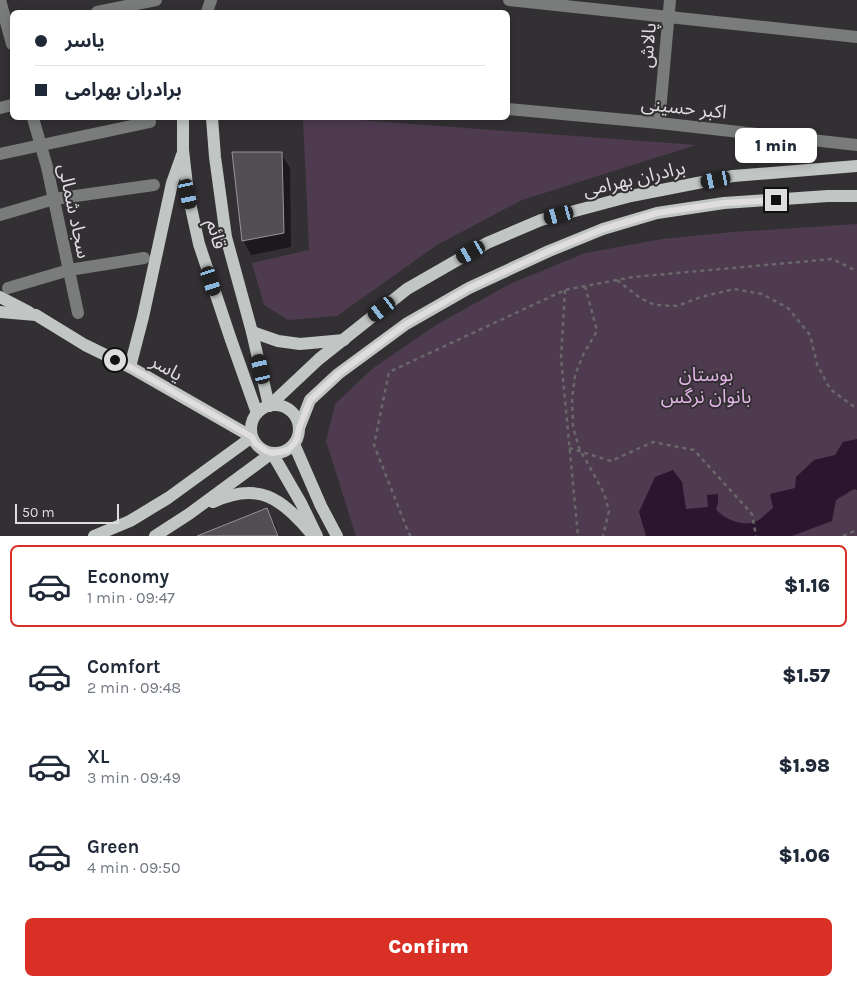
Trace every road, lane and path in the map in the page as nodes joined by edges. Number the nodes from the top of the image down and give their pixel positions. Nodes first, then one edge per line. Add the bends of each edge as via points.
1 (0, 0) edge
2 (156, 0) edge
3 (509, 0) edge
4 (670, 0) edge
5 (107, 10) edge
6 (669, 17) junction
7 (7, 32) edge
8 (857, 37) edge
9 (510, 109) edge
10 (34, 120) edge
11 (183, 120) edge
12 (212, 120) edge
13 (150, 122) dead end
14 (659, 123) junction
15 (857, 144) edge
16 (41, 145) junction
17 (183, 150) junction
18 (0, 154) edge
19 (857, 166) edge
20 (154, 185) dead end
21 (857, 196) edge
22 (54, 199) junction
23 (0, 215) edge
24 (144, 258) dead end
25 (69, 270) junction
26 (857, 271) edge
27 (617, 280) junction
28 (585, 286) junction
29 (565, 290) junction
30 (4, 292) edge
31 (0, 312) edge
32 (78, 313) dead end
33 (36, 315) junction
34 (252, 332) junction
35 (344, 340) junction
36 (130, 367) junction
37 (269, 406) junction
38 (857, 409) edge
39 (258, 413) junction
40 (299, 428) junction
41 (252, 437) junction
42 (294, 444) junction
43 (569, 448) junction
44 (580, 451) junction
45 (272, 453) junction
46 (189, 514) junction
47 (857, 530) edge
48 (94, 536) edge
49 (155, 536) edge
50 (315, 536) edge
51 (337, 536) edge
52 (411, 536) edge
53 (578, 536) edge
54 (603, 536) edge
55 (756, 536) edge
56 (843, 536) edge

1 - 7 street
2 - 5 street
3 - 6 street
4 - 6 street, پالاش
6 - 8 street
6 - 14 street, پالاش
9 - 14 street, اکبر حسینی
10 - 16 street, سجاد شمالی
11 - 17 main road, قائم
12 - 34 main road, قائم via 226,237
13 - 16 street
14 - 15 street, اکبر حسینی
16 - 18 street
16 - 22 street, سجاد شمالی
17 - 36 main road via 172,183
17 - 39 main road, قائم via 199,244
19 - 35 main road, برادران بهرامی via 733,176 631,196 541,220 487,243 407,289
20 - 22 street
21 - 40 main road, برادران بهرامی via 724,203 657,213 603,229 549,251 469,288 406,324 338,374 310,400
22 - 23 street
22 - 25 street, سجاد شمالی
24 - 25 street
25 - 30 street
25 - 32 street, سجاد شمالی
26 - 27 path via 832,259
27 - 28 path
27 - 38 path via 655,305 677,306 734,289 762,294 788,308 810,335 818,364 830,389
28 - 29 path
28 - 44 path via 597,331 574,375 573,427
29 - 43 path via 561,358
29 - 52 path via 389,372 374,445
30 - 33 main road, یاسر
31 - 33 main road, یاسر
33 - 36 main road, یاسر via 85,345
34 - 35 main road via 300,344
34 - 37 main road, قائم
35 - 37 main road, برادران بهرامی
36 - 41 main road, یاسر
37 - 39 main road
37 - 40 main road via 290,410
39 - 41 main road via 252,424
40 - 42 main road
41 - 45 main road via 260,448
41 - 48 main road via 168,498 130,521
42 - 45 main road via 288,450
42 - 51 main road
43 - 44 path
43 - 53 path
44 - 54 path via 604,493 609,511
44 - 55 path via 611,461 653,442 694,450 752,514
45 - 46 main road
45 - 50 main road via 301,503
46 - 49 main road
46 - 50 main road via 225,496 253,492 278,500
47 - 56 path

